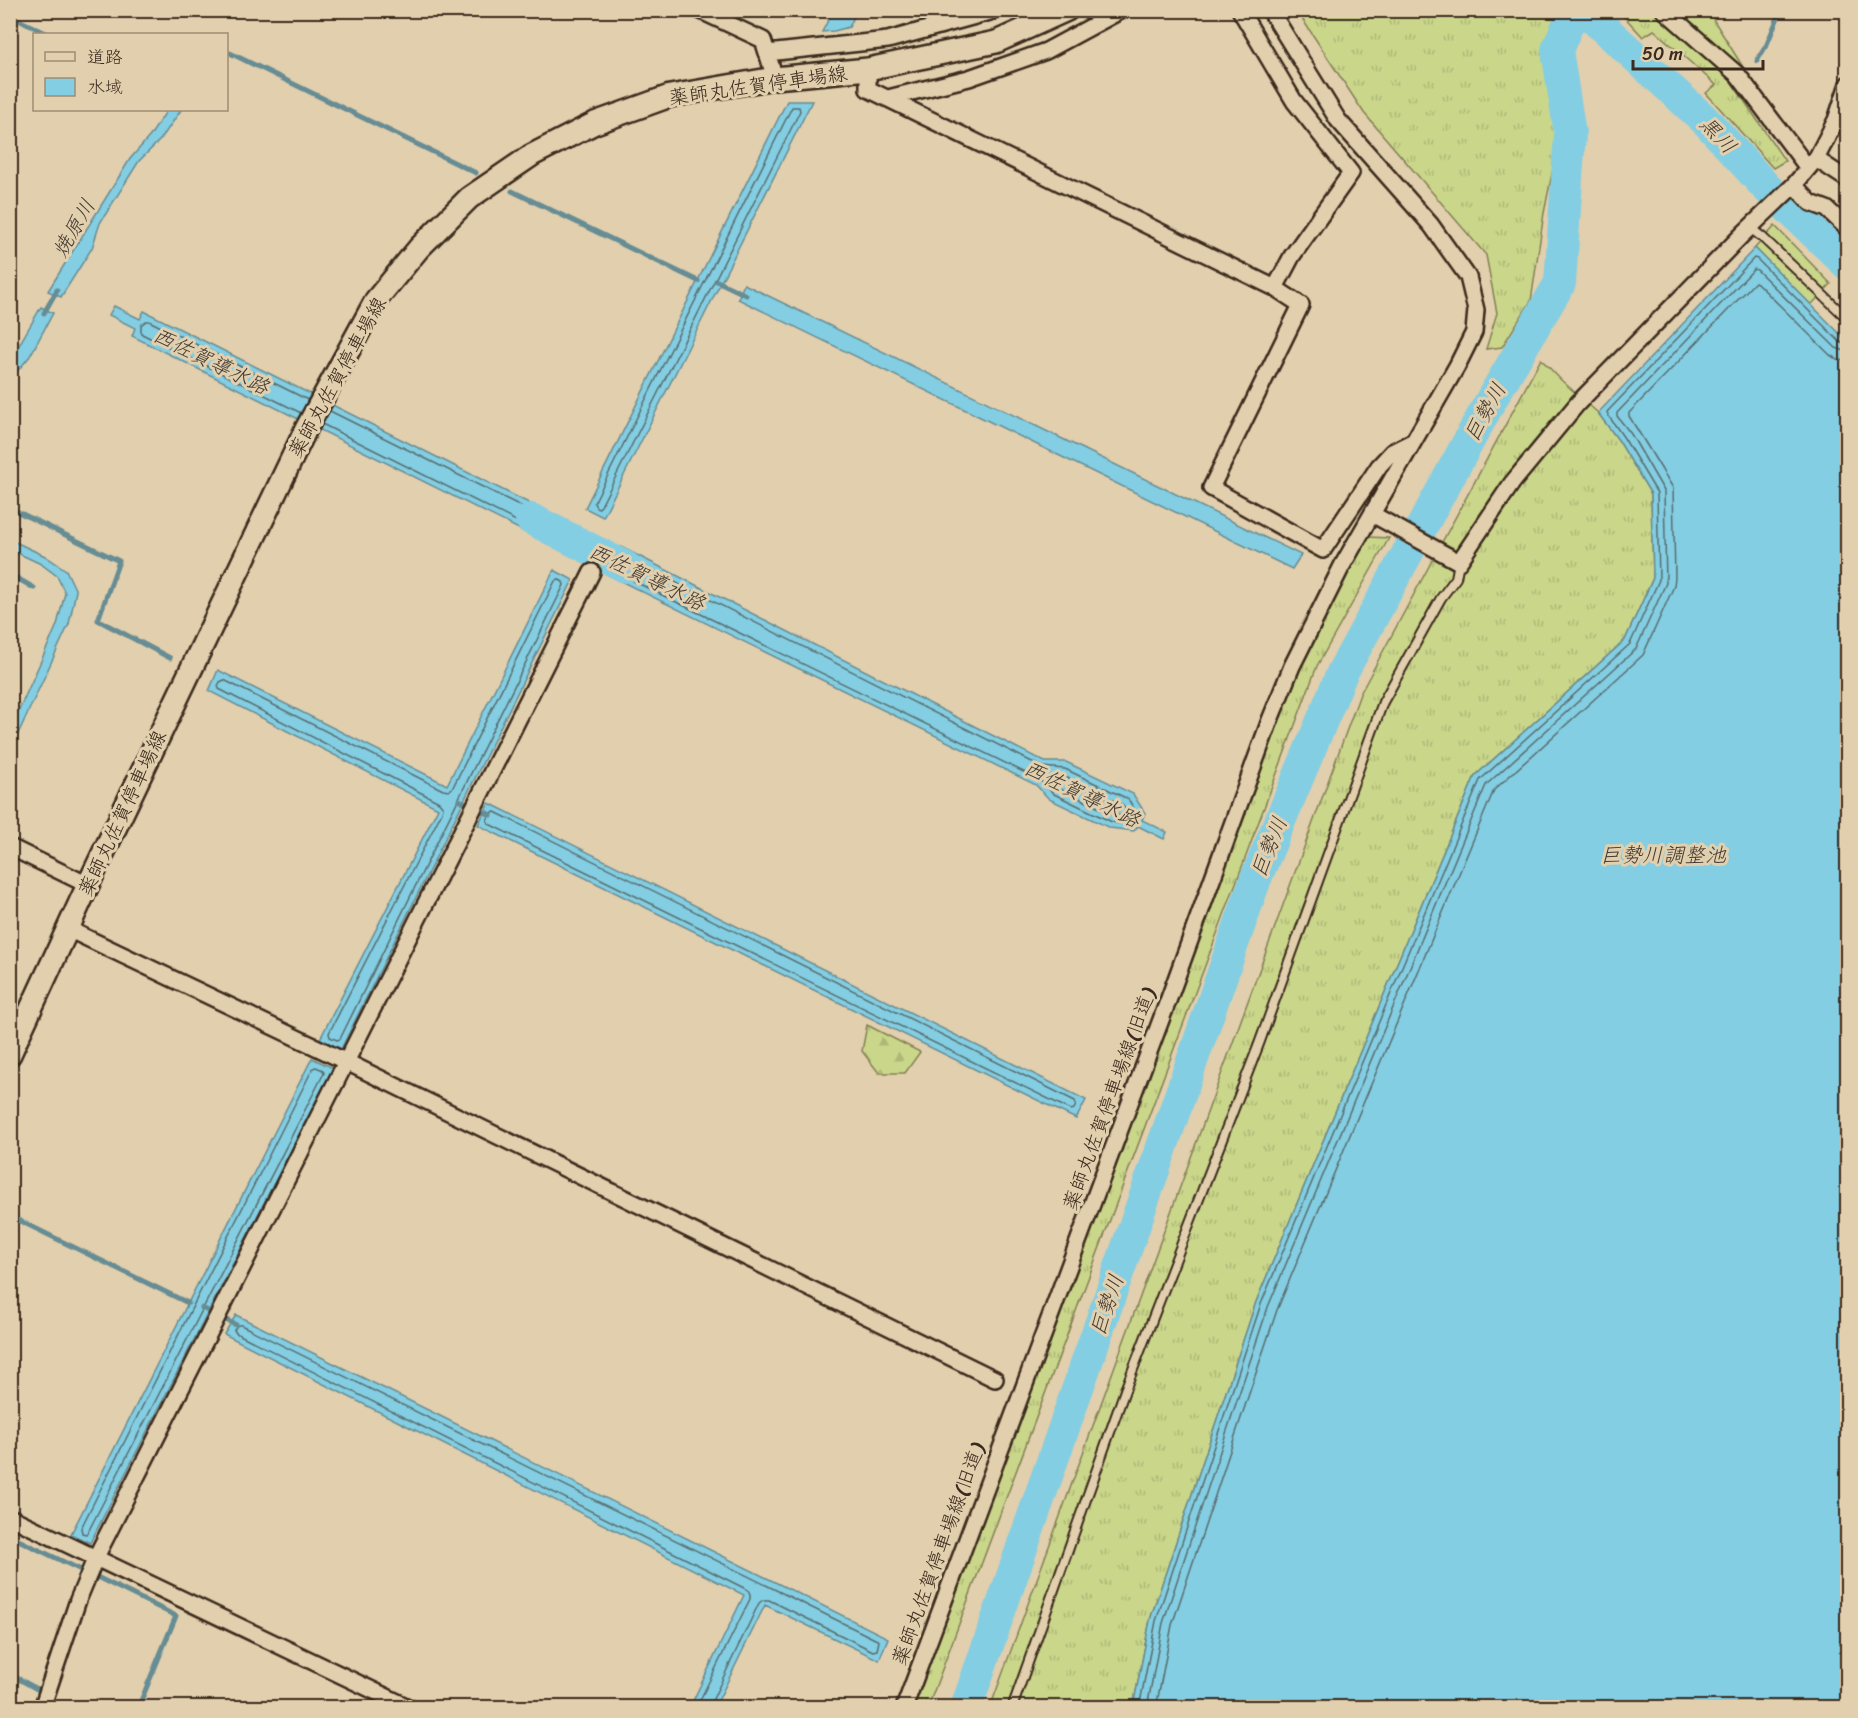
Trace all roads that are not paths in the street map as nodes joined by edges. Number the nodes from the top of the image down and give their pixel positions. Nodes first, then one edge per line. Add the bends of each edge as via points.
1 (699, 10) edge
2 (997, 10) edge
3 (1067, 10) edge
4 (1122, 10) edge
5 (1240, 10) edge
6 (1270, 10) edge
7 (1664, 10) edge
8 (767, 53) junction
9 (868, 69) junction
10 (775, 78) junction
11 (1848, 84) edge
12 (888, 99) junction
13 (1812, 164) junction
14 (1848, 180) edge
15 (1794, 184) junction
16 (1750, 228) junction
17 (1848, 229) edge
18 (1275, 288) junction
19 (1848, 319) edge
20 (1414, 441) junction
21 (1371, 514) junction
22 (1459, 562) junction
23 (592, 572) dead end
24 (10, 846) edge
25 (88, 885) junction
26 (68, 929) junction
27 (10, 1054) edge
28 (333, 1056) junction
29 (995, 1379) dead end
30 (10, 1517) edge
31 (96, 1557) junction
32 (379, 1701) edge
33 (42, 1707) edge
34 (410, 1707) edge
35 (904, 1707) edge
36 (1012, 1707) edge

1 - 8 street via 763,40
2 - 8 street via 888,40
3 - 9 main road, 薬師丸佐賀停車場線 via 996,42
4 - 12 street via 1046,51 969,78
5 - 18 street via 1294,101 1351,172 1292,256
6 - 20 street, 薬師丸佐賀停車場線(旧道) via 1338,120 1431,225 1468,277 1476,310 1474,332
7 - 13 street via 1737,75
8 - 10 street
9 - 10 main road, 薬師丸佐賀停車場線
9 - 12 street via 868,89
10 - 25 main road, 薬師丸佐賀停車場線 via 670,96 595,123 532,155 469,198 419,248 376,300 306,429
11 - 13 street via 1836,120
12 - 18 street
13 - 14 street
13 - 15 street
15 - 16 street
15 - 17 street via 1811,203 1827,209
16 - 19 lane
16 - 22 street via 1578,403 1512,483
18 - 20 street via 1301,305 1211,488 1323,550 1379,466 1392,452
20 - 21 street, 薬師丸佐賀停車場線(旧道)
21 - 22 street
21 - 35 street, 薬師丸佐賀停車場線(旧道) via 1308,631 1270,720
22 - 36 lane via 1456,578 1383,702 1259,1044 1125,1390
23 - 28 street via 469,818
24 - 25 street
25 - 26 main road, 薬師丸佐賀停車場線
26 - 27 main road, 薬師丸佐賀停車場線
26 - 28 street
28 - 29 street
28 - 31 street via 225,1302
30 - 31 street
31 - 32 street
31 - 33 street
32 - 34 street

